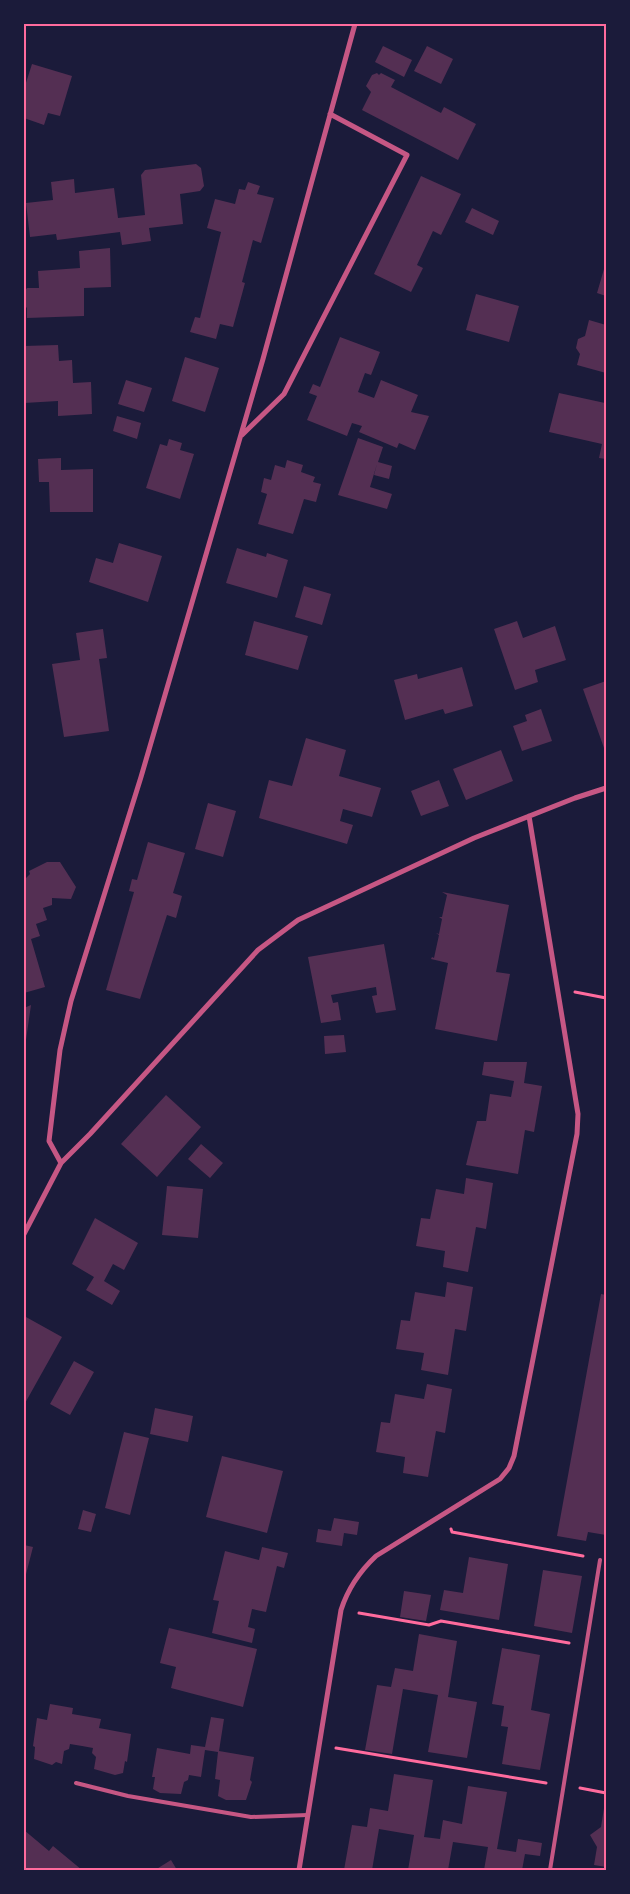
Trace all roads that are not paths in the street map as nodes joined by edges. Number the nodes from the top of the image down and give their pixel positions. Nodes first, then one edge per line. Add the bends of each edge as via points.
1 (356, 24) edge
2 (330, 114) junction
3 (240, 436) junction
4 (606, 788) edge
5 (529, 816) junction
6 (61, 1163) junction
7 (24, 1234) edge
8 (600, 1560) road end
9 (76, 1783) dead end
10 (308, 1815) junction
11 (299, 1870) edge
12 (550, 1870) edge

1 - 2 street
2 - 3 street
2 - 3 street via 406,155 284,394
3 - 6 street via 144,768 71,1001 60,1050 49,1141
4 - 5 street
5 - 6 street via 474,838 298,920 258,950
5 - 10 street via 578,1114 577,1134 514,1456 500,1479 376,1556 348,1590 341,1610
6 - 7 street
8 - 12 lane
9 - 10 lane via 128,1796 251,1818
10 - 11 street

